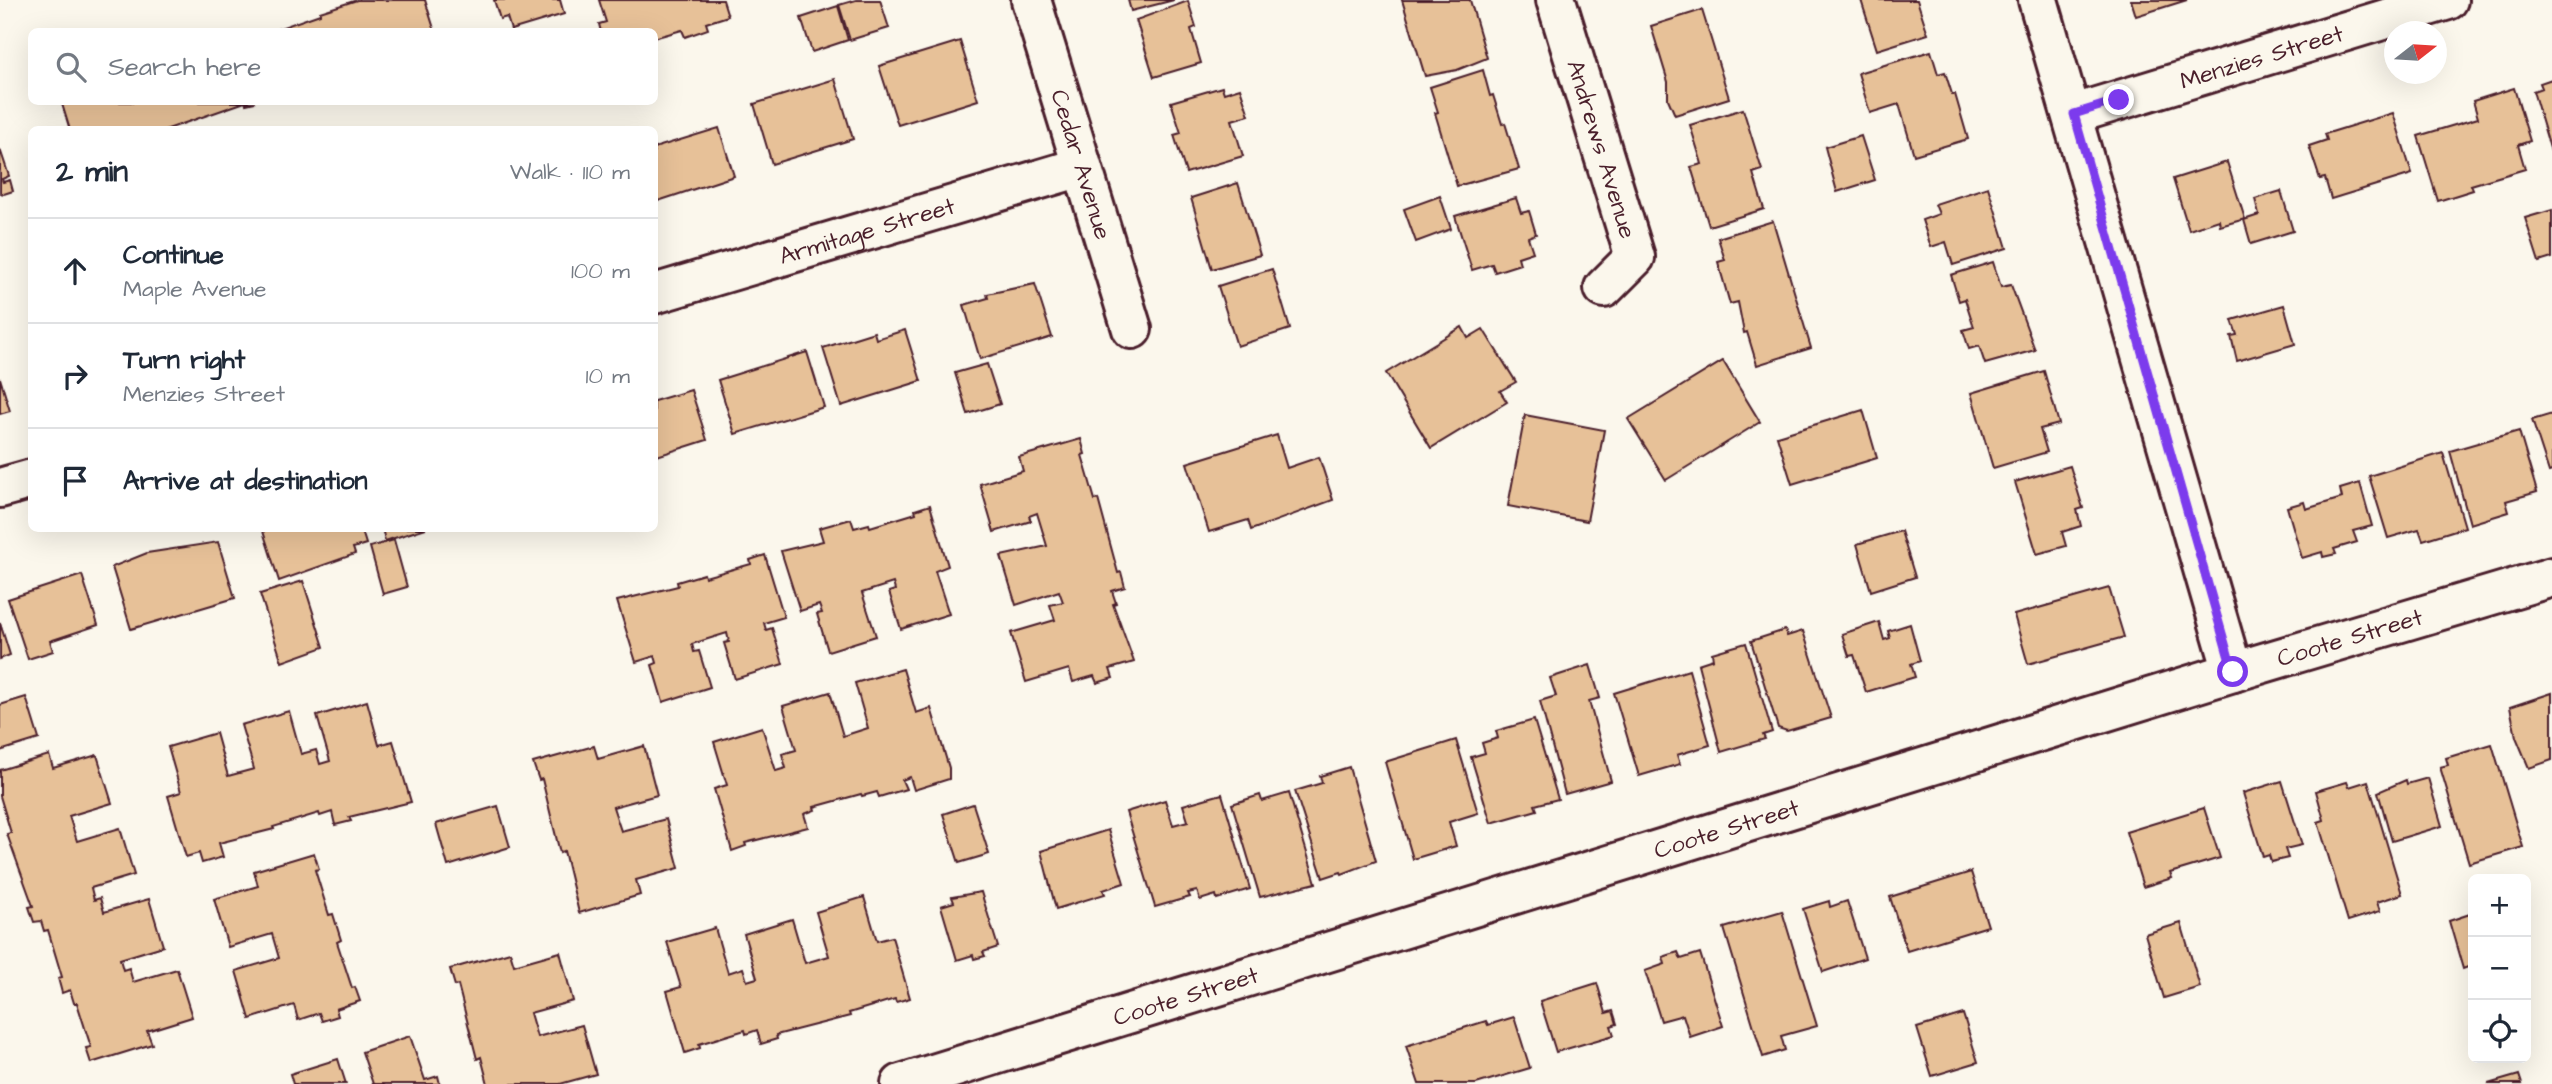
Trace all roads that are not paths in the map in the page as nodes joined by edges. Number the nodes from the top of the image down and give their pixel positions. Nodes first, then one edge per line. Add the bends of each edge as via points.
1 (1031, 0) edge
2 (1556, 0) edge
3 (2038, 0) edge
4 (2448, 0) edge
5 (2074, 114) junction
6 (1081, 167) junction
7 (1604, 288) dead end
8 (658, 293) edge
9 (1132, 329) dead end
10 (28, 480) edge
11 (0, 488) edge
12 (2552, 577) edge
13 (2233, 672) junction
14 (901, 1084) edge

1 - 6 street, Cedar Avenue
2 - 7 street, Andrews Avenue via 1635,257
3 - 5 street
4 - 5 street, Menzies Street
5 - 13 street
6 - 8 street, Armitage Street
6 - 9 street, Cedar Avenue
10 - 11 street
12 - 13 street, Coote Street
13 - 14 street, Coote Street

